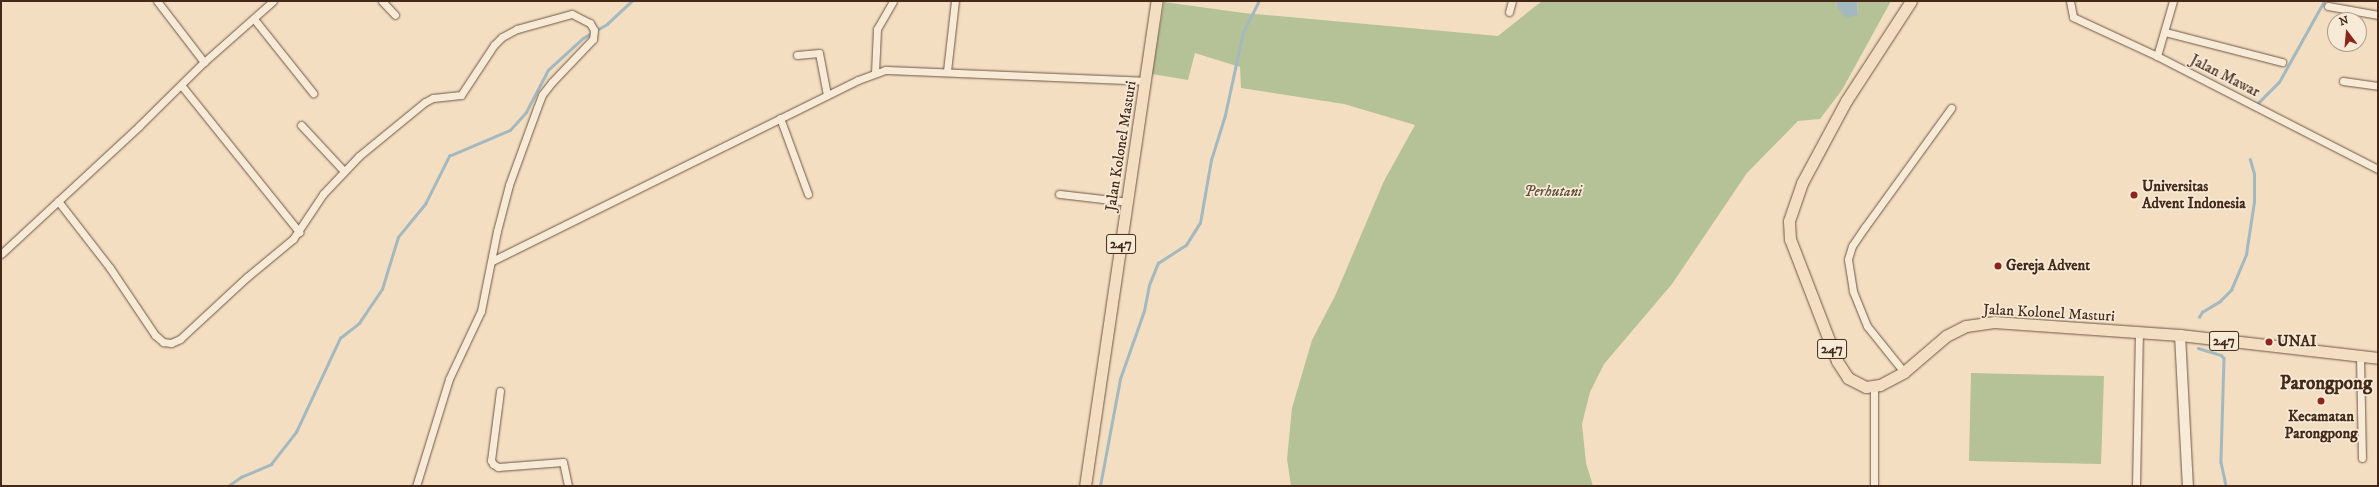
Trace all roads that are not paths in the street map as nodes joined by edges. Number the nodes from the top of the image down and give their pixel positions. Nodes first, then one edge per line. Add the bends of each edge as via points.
1 (157, 1) edge
2 (272, 1) edge
3 (382, 1) edge
4 (893, 1) edge
5 (955, 1) edge
6 (1157, 1) edge
7 (1512, 1) edge
8 (1911, 1) edge
9 (2070, 1) edge
10 (2173, 1) edge
11 (2328, 6) dead end
12 (1508, 12) dead end
13 (395, 15) dead end
14 (2378, 15) edge
15 (254, 19) junction
16 (2165, 32) junction
17 (797, 55) dead end
18 (2157, 56) junction
19 (204, 62) junction
20 (2282, 62) dead end
21 (947, 71) junction
22 (875, 73) junction
23 (1146, 81) junction
24 (2343, 81) dead end
25 (181, 85) junction
26 (2378, 86) edge
27 (313, 93) dead end
28 (827, 95) junction
29 (1951, 108) dead end
30 (780, 118) junction
31 (301, 125) dead end
32 (2378, 169) edge
33 (343, 170) junction
34 (808, 194) dead end
35 (1059, 194) dead end
36 (58, 201) junction
37 (1128, 202) junction
38 (299, 232) junction
39 (1, 254) edge
40 (492, 261) junction
41 (2139, 333) junction
42 (2180, 335) junction
43 (2360, 356) junction
44 (2378, 358) edge
45 (1904, 372) junction
46 (1874, 386) junction
47 (500, 391) dead end
48 (2362, 458) dead end
49 (1874, 483) edge
50 (416, 486) edge
51 (568, 486) edge
52 (1085, 486) edge
53 (2136, 486) edge
54 (2188, 486) edge

1 - 19 street
2 - 15 street
3 - 13 street
4 - 22 street via 877,29
5 - 21 street
6 - 23 main road, Jalan Kolonel Masturi / 247
7 - 12 street
8 - 46 main road, 247 via 1846,101 1802,183 1789,221 1790,239 1837,361 1848,378 1856,384
9 - 18 street, Jalan Mawar via 2073,17
10 - 16 street
11 - 14 street
15 - 19 street
15 - 27 street
16 - 18 street
16 - 20 street
17 - 28 street via 819,53
18 - 32 street, Jalan Mawar
19 - 25 street
21 - 22 street via 885,70
21 - 23 street
22 - 28 street
23 - 37 main road, Jalan Kolonel Masturi / 247
24 - 26 street
25 - 36 street
25 - 38 street
28 - 30 street
29 - 45 street via 1864,227 1852,246 1848,259 1853,291 1867,326
30 - 34 street
30 - 40 street
31 - 33 street
33 - 38 street via 323,194
33 - 40 street via 425,102 461,95 494,44 502,37 517,29 572,14 585,20 593,27 593,39 542,95 509,185
35 - 37 street
36 - 38 street via 110,268 155,335 164,342 171,343 180,339
36 - 39 street
37 - 52 main road, Jalan Kolonel Masturi / 247
40 - 50 street via 481,311 449,379
41 - 42 main road, Jalan Kolonel Masturi / 247
41 - 45 main road, Jalan Kolonel Masturi / 247 via 1978,323 1946,336
41 - 53 street
42 - 43 main road, Jalan Kolonel Masturi / 247
42 - 54 main road
43 - 44 main road, Jalan Kolonel Masturi / 247
43 - 48 street
45 - 46 main road, Jalan Kolonel Masturi / 247
46 - 49 street
47 - 51 street via 491,460 493,464 498,467 563,462

